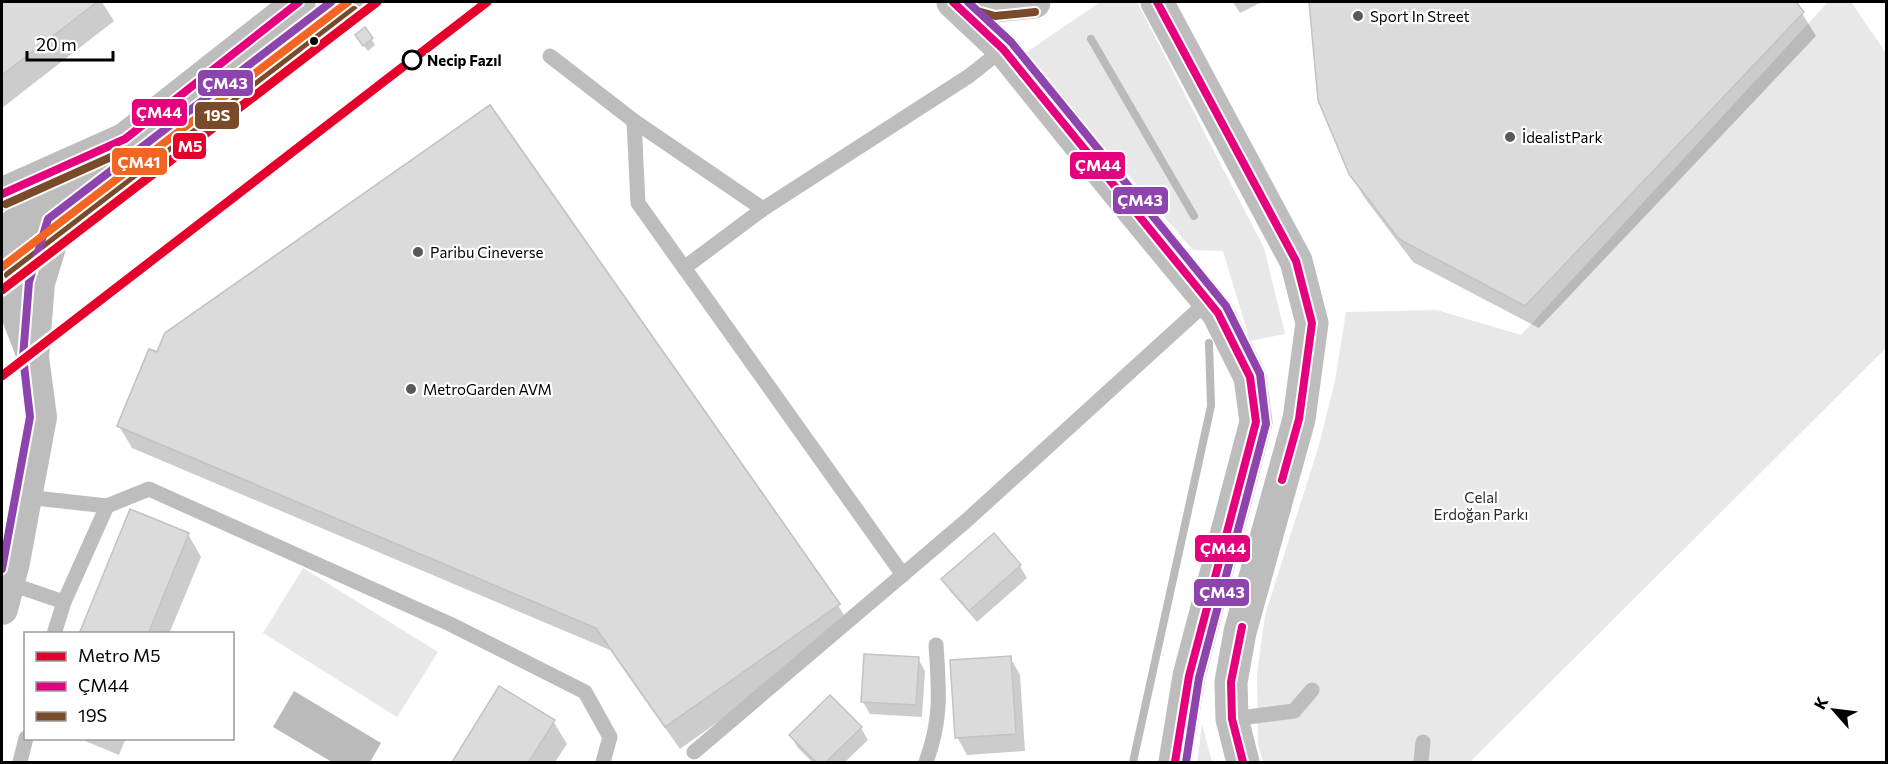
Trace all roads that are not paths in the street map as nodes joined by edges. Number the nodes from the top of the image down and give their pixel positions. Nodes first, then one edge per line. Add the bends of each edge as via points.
1 (299, 2) edge
2 (348, 2) edge
3 (953, 2) edge
4 (985, 2) edge
5 (1034, 2) edge
6 (1157, 2) edge
7 (1004, 49) junction
8 (550, 56) dead end
9 (634, 120) junction
10 (125, 139) junction
11 (2, 194) edge
12 (764, 209) junction
13 (57, 224) junction
14 (2, 237) edge
15 (2, 267) edge
16 (684, 268) junction
17 (2, 276) edge
18 (1208, 301) junction
19 (33, 357) junction
20 (26, 497) junction
21 (107, 506) junction
22 (903, 575) junction
23 (5, 596) edge
24 (64, 602) junction
25 (54, 632) edge
26 (936, 645) dead end
27 (1312, 690) dead end
28 (1232, 719) junction
29 (26, 740) edge
30 (1423, 742) dead end
31 (694, 752) dead end
32 (20, 762) edge
33 (603, 762) edge
34 (926, 762) edge
35 (1175, 762) edge
36 (1243, 762) edge
37 (1421, 762) edge

1 - 10 street
2 - 13 street
3 - 7 street
4 - 5 street via 995,6
6 - 28 street via 1296,261 1312,323 1299,419 1240,632 1231,682
7 - 12 lane via 969,76
7 - 18 street
8 - 9 lane
9 - 12 lane
9 - 16 lane via 638,203
10 - 11 street
10 - 14 street via 41,199
12 - 16 lane
13 - 15 street
13 - 19 street via 39,283
16 - 22 lane
17 - 19 street
18 - 22 lane
18 - 35 street via 1250,376 1256,422 1189,676
19 - 20 street via 41,417
20 - 21 lane
20 - 23 street
21 - 24 lane
21 - 33 lane via 149,489 450,624 585,692 610,737
22 - 31 lane
23 - 24 lane
24 - 25 lane
26 - 34 lane via 939,717
27 - 28 lane via 1294,711
28 - 36 street
29 - 32 lane
30 - 37 lane

